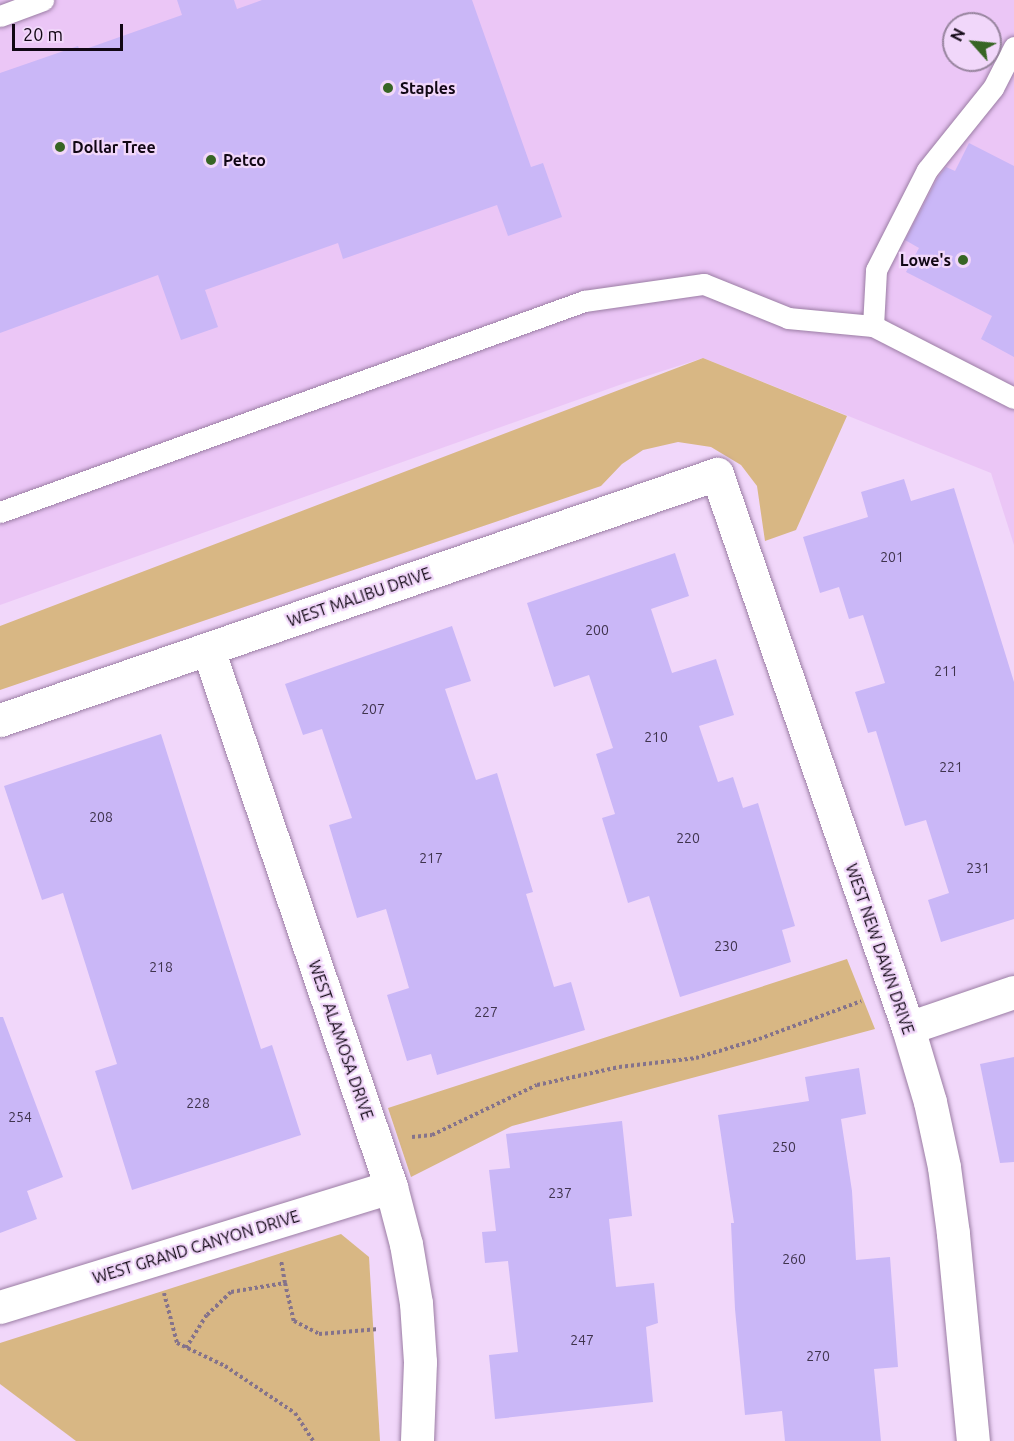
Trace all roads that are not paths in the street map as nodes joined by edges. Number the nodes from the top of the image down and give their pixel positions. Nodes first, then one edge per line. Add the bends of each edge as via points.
1 (43, 0) edge
2 (0, 16) edge
3 (1014, 47) edge
4 (873, 326) junction
5 (1014, 398) edge
6 (717, 474) joint
7 (0, 512) edge
8 (208, 649) junction
9 (0, 720) edge
10 (1014, 992) edge
11 (908, 1028) junction
12 (391, 1187) junction
13 (0, 1307) edge
14 (417, 1441) edge
15 (973, 1441) edge

1 - 2 lane
3 - 4 lane via 993,88 927,170 876,270
4 - 5 lane
4 - 7 lane via 788,318 704,284 584,301
6 - 8 street, WEST MALIBU DRIVE
6 - 11 street, WEST NEW DAWN DRIVE
8 - 9 street, WEST MALIBU DRIVE
8 - 12 street, WEST ALAMOSA DRIVE
10 - 11 street
11 - 15 street, WEST NEW DAWN DRIVE via 944,1167
12 - 13 street, WEST GRAND CANYON DRIVE
12 - 14 street, WEST ALAMOSA DRIVE via 416,1303 420,1362

